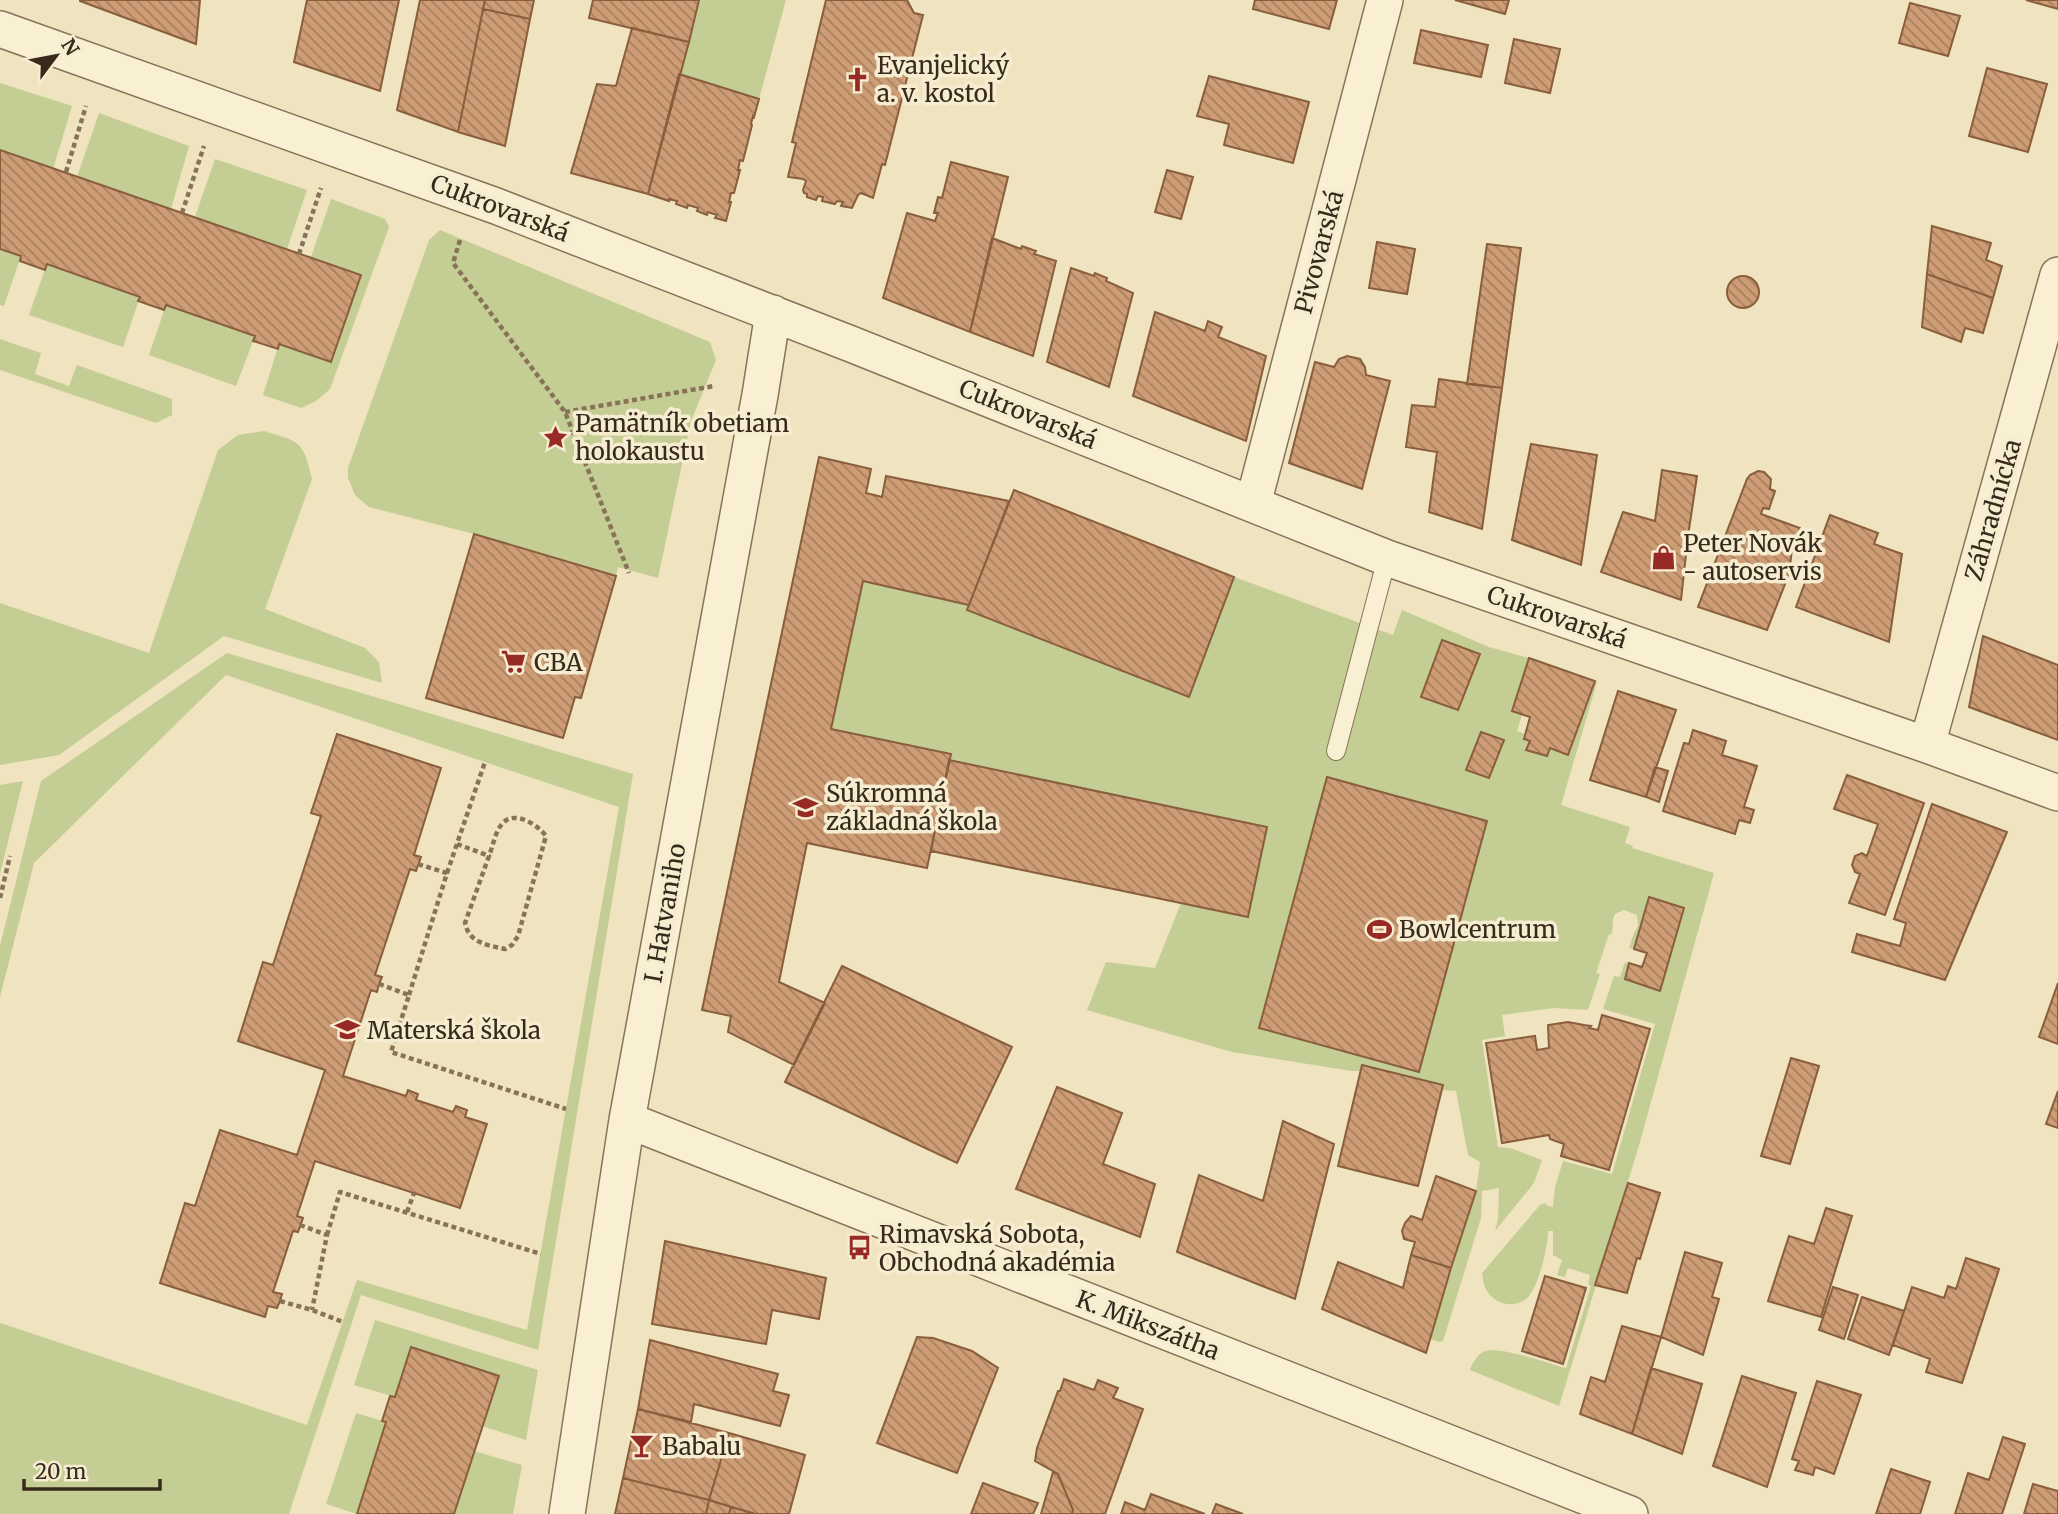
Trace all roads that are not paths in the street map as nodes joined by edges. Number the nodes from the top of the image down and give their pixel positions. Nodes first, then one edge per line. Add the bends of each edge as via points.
1 (1385, 0) edge
2 (0, 29) edge
3 (2058, 275) edge
4 (773, 313) junction
5 (1254, 504) junction
6 (1387, 558) junction
7 (1927, 745) junction
8 (1336, 751) dead end
9 (2058, 793) edge
10 (627, 1120) junction
11 (567, 1514) edge
12 (1630, 1514) edge

1 - 5 street, Pivovarská
2 - 4 street, Cukrovarská via 496,206
3 - 7 street, Záhradnícka
4 - 5 street, Cukrovarská
4 - 10 street, I. Hatvaniho
5 - 6 street, Cukrovarská
6 - 7 street, Cukrovarská
6 - 8 lane
7 - 9 street, Cukrovarská
10 - 11 street, I. Hatvaniho
10 - 12 street, K. Mikszátha

